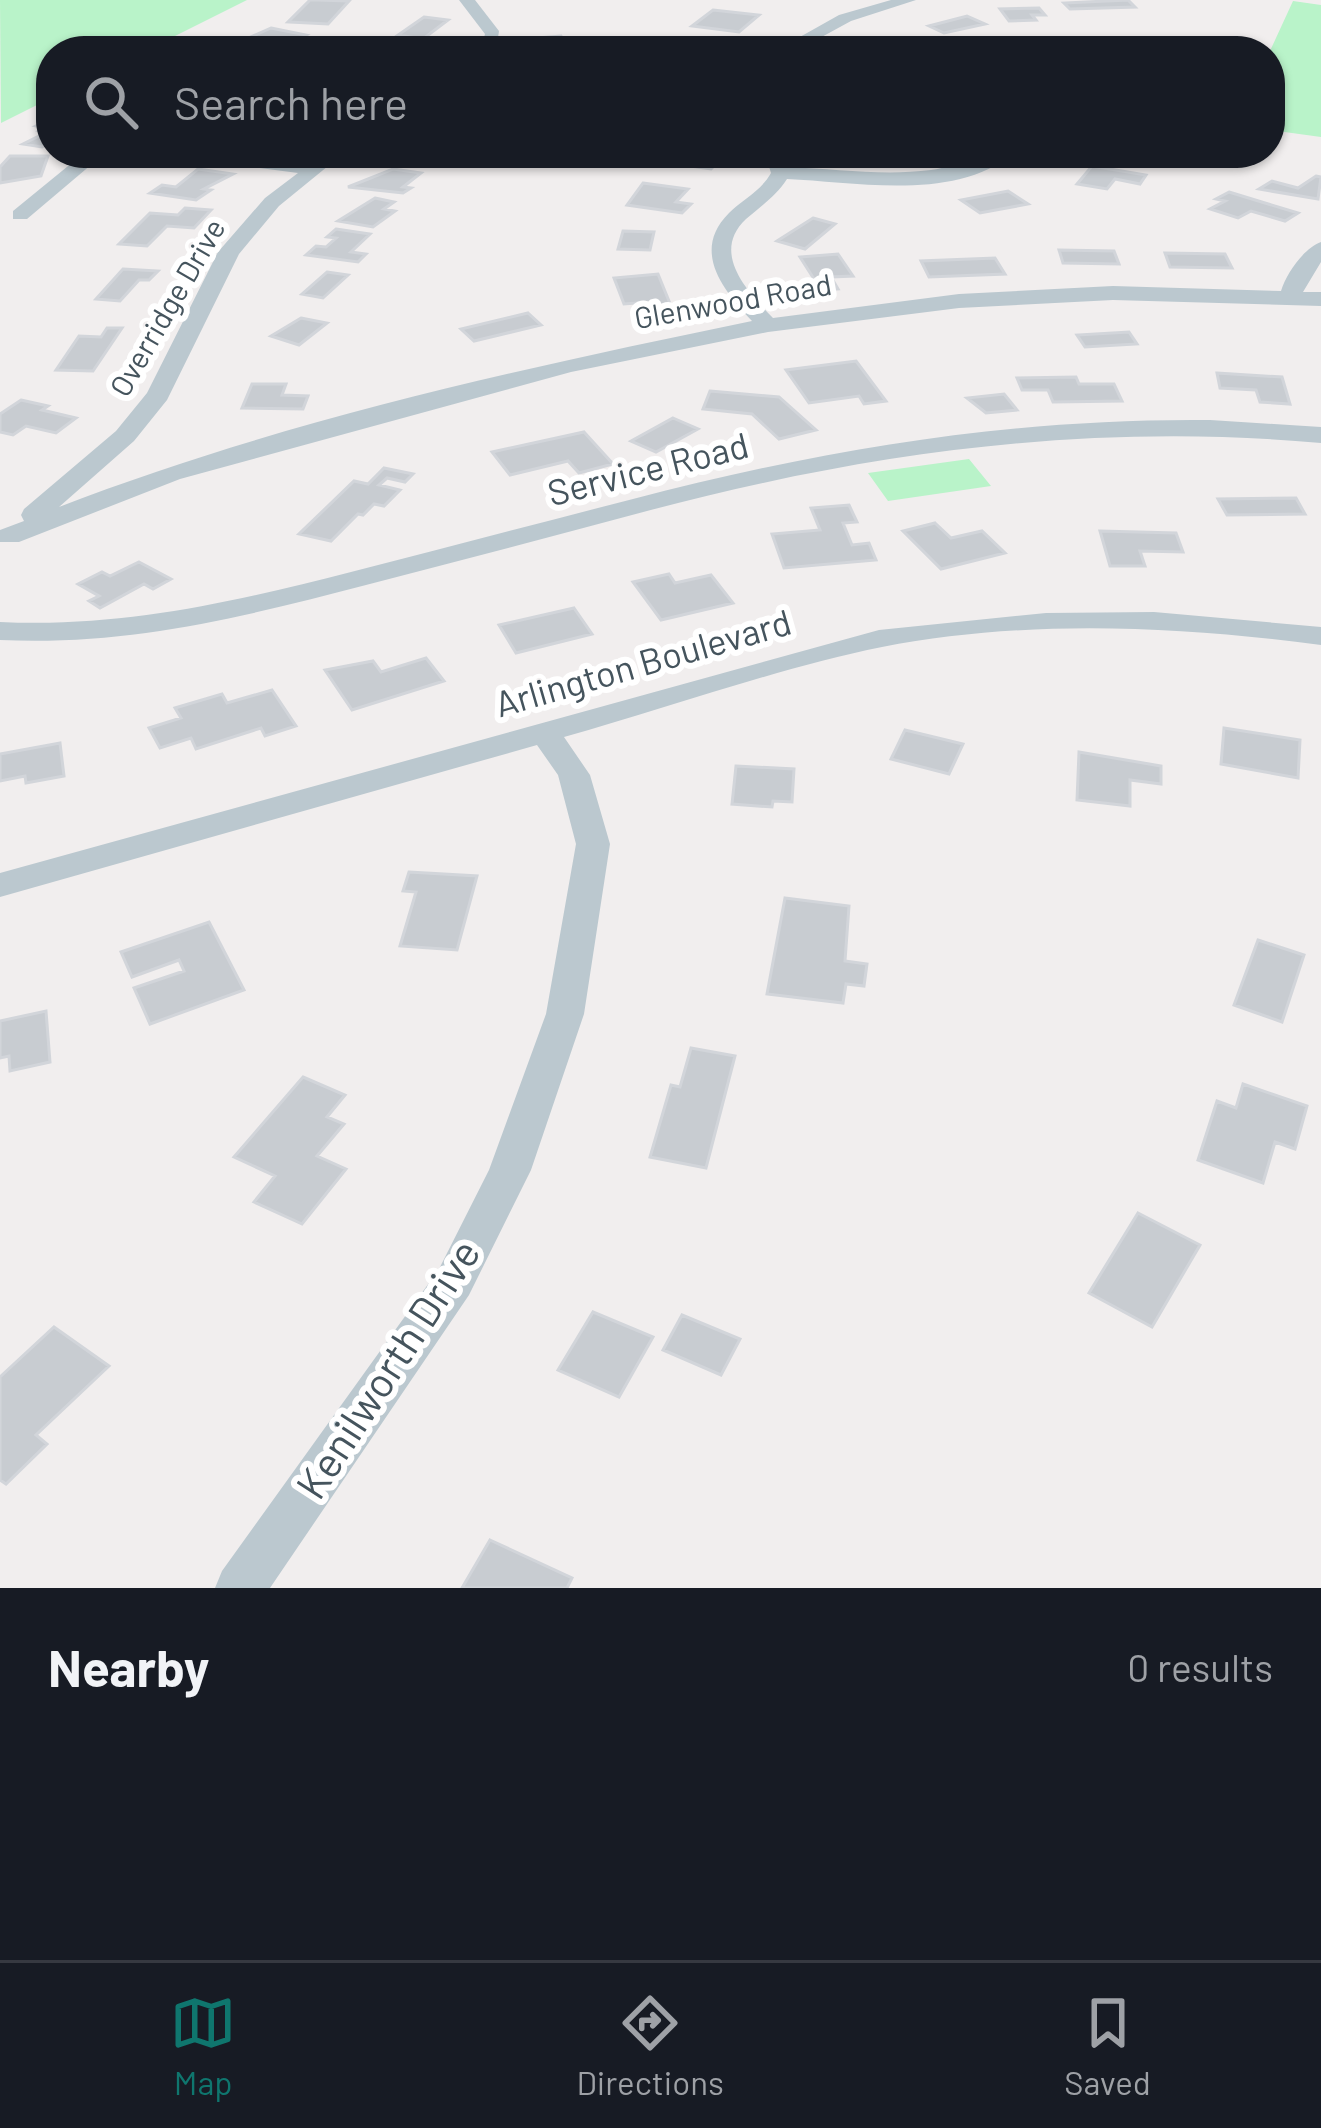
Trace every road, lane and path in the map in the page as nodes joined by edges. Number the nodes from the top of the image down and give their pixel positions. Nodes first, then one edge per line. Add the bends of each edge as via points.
1 (467, 0) edge
2 (896, 1) edge
3 (492, 36) edge
4 (810, 36) edge
5 (78, 168) edge
6 (307, 168) edge
7 (777, 168) edge
8 (842, 168) edge
9 (968, 168) edge
10 (315, 169) joint
11 (20, 215) dead end
12 (1321, 248) edge
13 (1291, 297) junction
14 (1321, 299) edge
15 (768, 326) junction
16 (1321, 435) edge
17 (99, 462) junction
18 (172, 473) junction
19 (4, 540) edge
20 (0, 631) edge
21 (1321, 636) edge
22 (544, 731) junction
23 (0, 884) edge
24 (240, 1588) edge

1 - 3 street
2 - 4 street
5 - 11 street
6 - 10 street
7 - 15 street via 774,189 727,227 721,245 728,280
8 - 9 street via 931,175
10 - 17 street, Overridge Drive via 272,202 229,252 158,395
12 - 13 street via 1294,280
13 - 14 street, Glenwood Road
13 - 15 street, Glenwood Road via 1113,293
15 - 18 street, Glenwood Road via 568,366
16 - 20 street, Service Road via 1112,428 876,452 232,611 137,629
17 - 18 street, Glenwood Road
17 - 19 street, Overridge Drive
18 - 19 street, Glenwood Road
21 - 22 street, Arlington Boulevard via 1180,619 995,622 878,639
22 - 23 street, Arlington Boulevard
22 - 24 street, Kenilworth Drive via 574,775 592,844 565,1014 510,1169 454,1282

